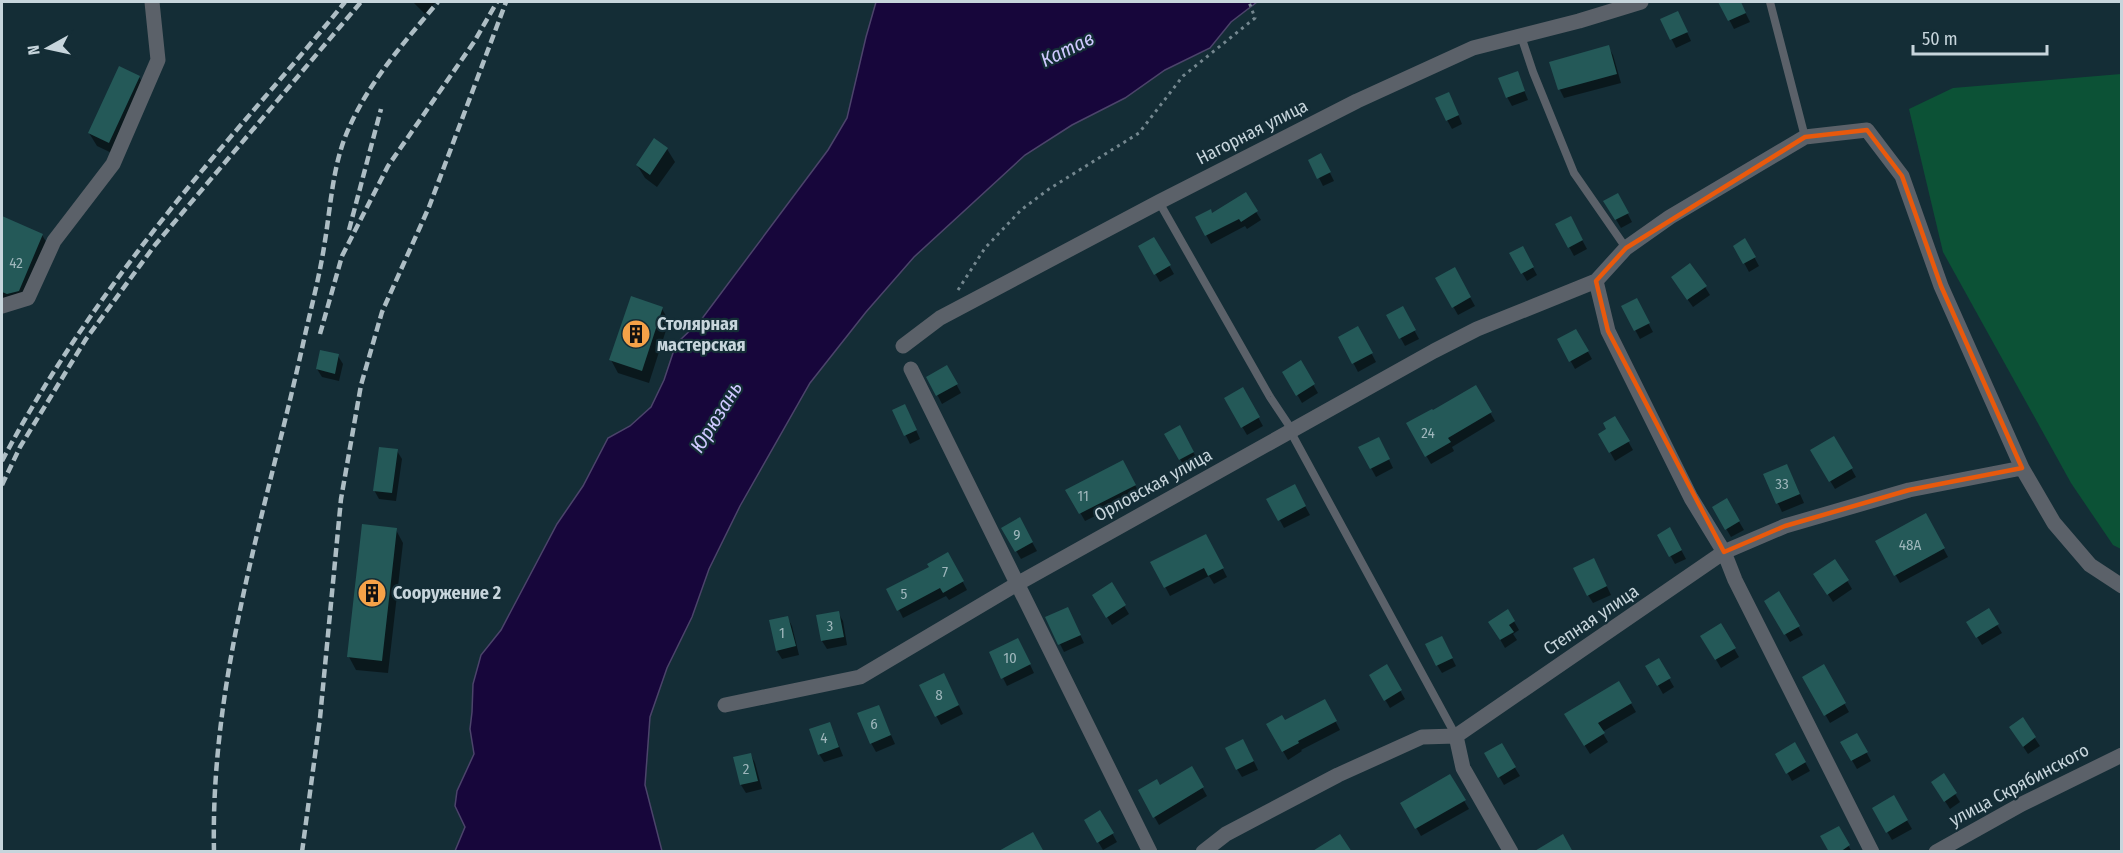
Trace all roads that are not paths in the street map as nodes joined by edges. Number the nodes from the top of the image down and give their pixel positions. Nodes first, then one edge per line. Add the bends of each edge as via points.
1 (152, 2) edge
2 (1641, 2) edge
3 (1770, 2) edge
4 (1521, 36) junction
5 (1805, 137) junction
6 (1159, 202) junction
7 (1626, 248) junction
8 (1596, 281) junction
9 (2, 306) edge
10 (903, 346) dead end
11 (911, 369) dead end
12 (1292, 430) junction
13 (2022, 468) junction
14 (1724, 552) junction
15 (1017, 585) junction
16 (2121, 586) edge
17 (725, 705) dead end
18 (1456, 736) junction
19 (2121, 755) edge
20 (1150, 852) edge
21 (1203, 852) edge
22 (1512, 852) edge
23 (1872, 852) edge
24 (1936, 852) edge

1 - 9 street via 158,60 113,164 54,241 28,298
2 - 4 street, Нагорная улица
3 - 5 lane
4 - 6 street, Нагорная улица via 1473,48 1357,101
4 - 7 lane via 1574,173
5 - 7 street via 1670,217
5 - 13 street via 1867,130 1902,176 1941,286
6 - 10 street, Нагорная улица via 940,318
6 - 12 lane
7 - 8 street
8 - 12 street, Орловская улица via 1477,329
8 - 14 street via 1608,332 1691,498
11 - 15 street
12 - 15 street, Орловская улица
12 - 18 lane
13 - 14 street, Степная улица via 1909,490 1785,526
13 - 16 street via 2054,523 2090,565
14 - 18 street, Степная улица
14 - 23 street
15 - 17 street, Орловская улица via 860,677
15 - 20 street
18 - 21 street via 1422,737 1338,775 1226,834
18 - 22 street via 1463,768
19 - 24 street, улица Скрябинского

